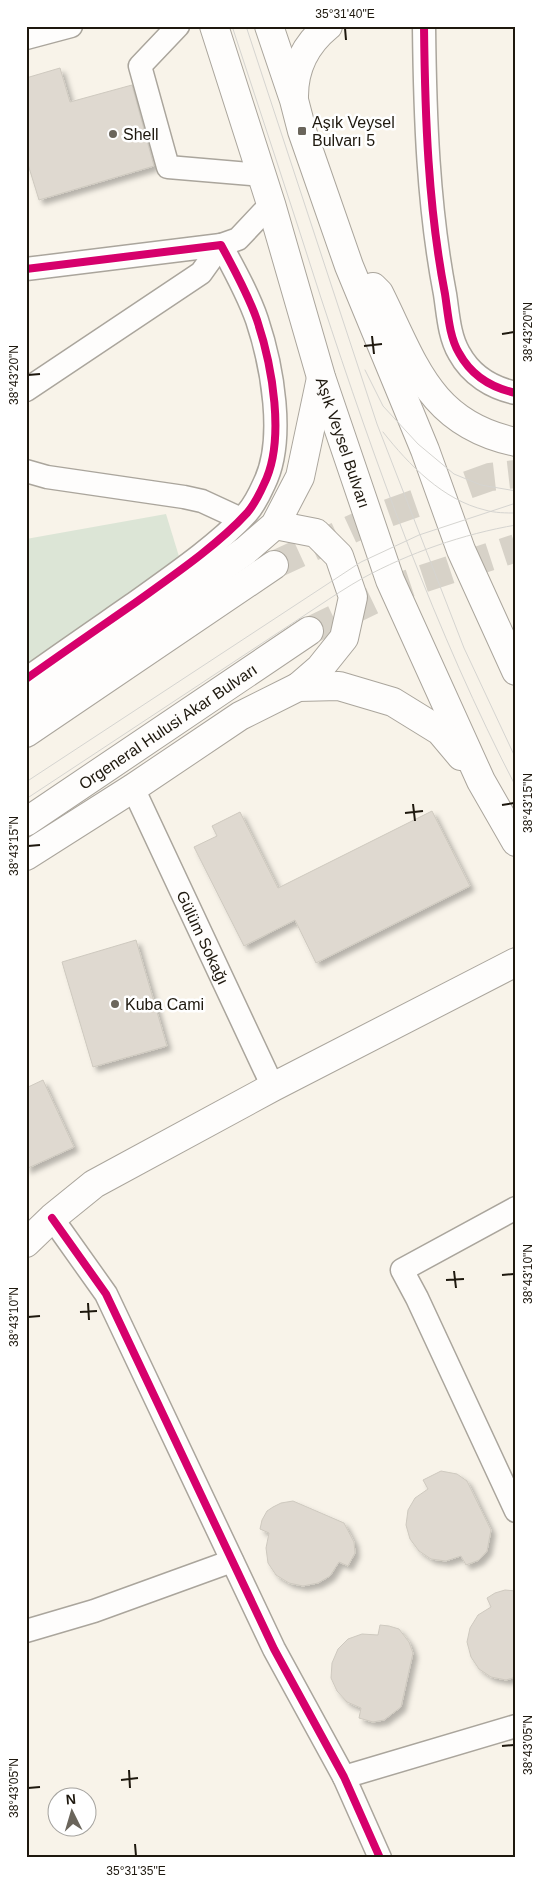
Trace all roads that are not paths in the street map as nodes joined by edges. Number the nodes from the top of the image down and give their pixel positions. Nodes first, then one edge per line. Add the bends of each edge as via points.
1 (71, 26) edge
2 (178, 26) edge
3 (214, 26) edge
4 (269, 26) edge
5 (328, 26) edge
6 (424, 26) edge
7 (26, 38) edge
8 (294, 100) junction
9 (262, 175) junction
10 (271, 204) junction
11 (221, 245) junction
12 (349, 266) junction
13 (26, 269) edge
14 (321, 376) junction
15 (26, 390) edge
16 (516, 393) edge
17 (516, 442) edge
18 (26, 471) edge
19 (240, 519) junction
20 (275, 525) junction
21 (274, 566) tunnel mouth
22 (309, 631) tunnel mouth
23 (516, 671) edge
24 (26, 679) edge
25 (298, 686) junction
26 (26, 707) edge
27 (26, 733) edge
28 (481, 781) junction
29 (133, 788) junction
30 (26, 822) edge
31 (516, 842) edge
32 (26, 856) edge
33 (516, 962) edge
34 (273, 1087) junction
35 (516, 1208) edge
36 (52, 1218) junction
37 (26, 1243) edge
38 (516, 1511) edge
39 (232, 1561) junction
40 (26, 1630) edge
41 (516, 1726) edge
42 (344, 1777) junction
43 (380, 1858) edge

1 - 7 street
2 - 9 street via 140,66 168,167
3 - 9 main road, Aşık Veysel Bulvarı
4 - 8 main road
5 - 8 main road via 302,56 294,85
6 - 16 street via 429,172 454,342 465,363 482,380
8 - 12 main road
9 - 10 main road, Aşık Veysel Bulvarı
10 - 11 street via 238,239
10 - 14 main road, Aşık Veysel Bulvarı
11 - 13 street
11 - 15 street via 201,273
11 - 19 street via 257,320 273,403 275,434 272,461 265,482 248,512
12 - 17 main road via 379,293 433,396 472,428
12 - 23 main road via 425,450 461,550
14 - 20 main road via 300,477
14 - 28 main road, Aşık Veysel Bulvarı via 390,580
18 - 19 street via 202,501
19 - 24 street via 162,583
20 - 25 main road via 316,533 340,556 353,596 344,638 320,668
20 - 26 main road via 245,551
21 - 27 main road
22 - 30 main road, Orgeneral Hulusi Akar Bulvarı
25 - 28 main road via 340,686 393,702 440,731
25 - 29 main road via 240,716
28 - 31 main road, Aşık Veysel Bulvarı
29 - 32 main road
29 - 34 street, Gülüm Sokağı
33 - 34 main road
34 - 36 main road via 94,1184
35 - 38 street via 402,1270
36 - 37 main road
36 - 39 street via 106,1294
39 - 40 street via 94,1611
39 - 42 street via 274,1649
41 - 42 street
42 - 43 street

